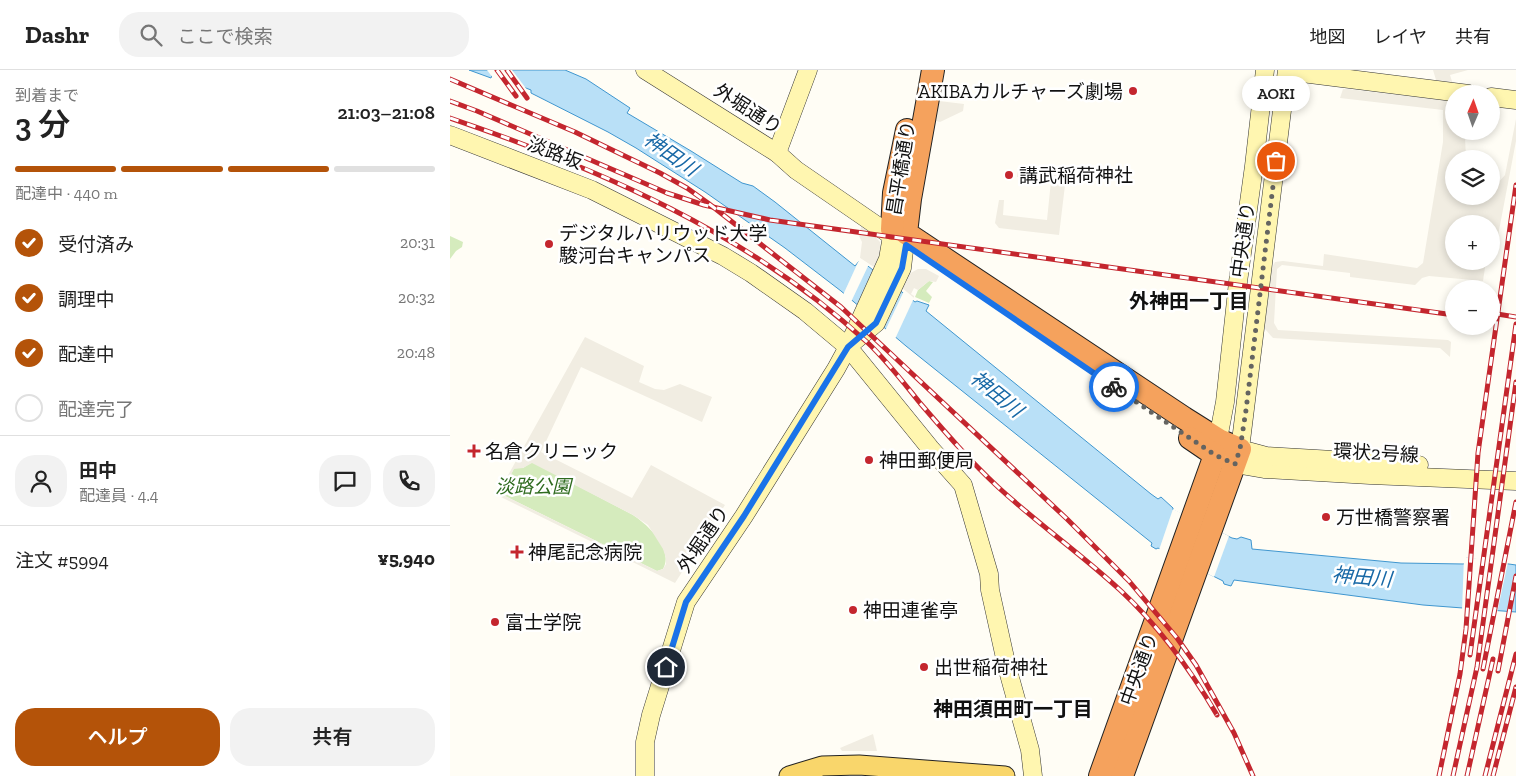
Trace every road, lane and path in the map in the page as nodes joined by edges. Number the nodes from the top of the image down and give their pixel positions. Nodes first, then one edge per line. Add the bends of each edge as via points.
1 (645, 70) edge
2 (808, 70) edge
3 (919, 70) edge
4 (934, 70) edge
5 (1264, 70) edge
6 (1287, 70) edge
7 (1290, 70) edge
8 (1445, 91) edge
9 (1515, 95) edge
10 (1500, 96) edge
11 (450, 135) edge
12 (777, 153) junction
13 (899, 234) junction
14 (848, 347) junction
15 (1227, 452) junction
16 (1516, 469) edge
17 (1516, 481) edge
18 (1187, 566) junction
19 (645, 776) edge
20 (789, 776) edge
21 (1006, 776) edge
22 (1033, 776) edge
23 (1100, 776) edge
24 (1122, 776) edge

1 - 12 street, 外堀通り
2 - 12 street
3 - 13 highway, 昌平橋通り via 894,193
4 - 13 highway, 昌平橋通り via 910,199
5 - 15 street, 中央通り via 1225,402
6 - 15 street, 中央通り
7 - 8 street
9 - 10 street
11 - 14 street, 淡路坂 via 592,190 737,264 805,311
12 - 13 street, 外堀通り via 796,170
13 - 14 street, 外堀通り via 902,268 888,279 869,318
13 - 15 highway, 昌平橋通り
14 - 19 street, 外堀通り via 744,516 686,602 651,715 645,742
14 - 22 street, 淡路坂 via 963,485 989,574 1007,667 1030,750
15 - 16 street, 環状2号線
15 - 17 street, 環状2号線 via 1269,470
15 - 18 highway, 中央通り
18 - 23 highway, 中央通り
18 - 24 highway, 中央通り
20 - 21 main road via 822,766 859,765

